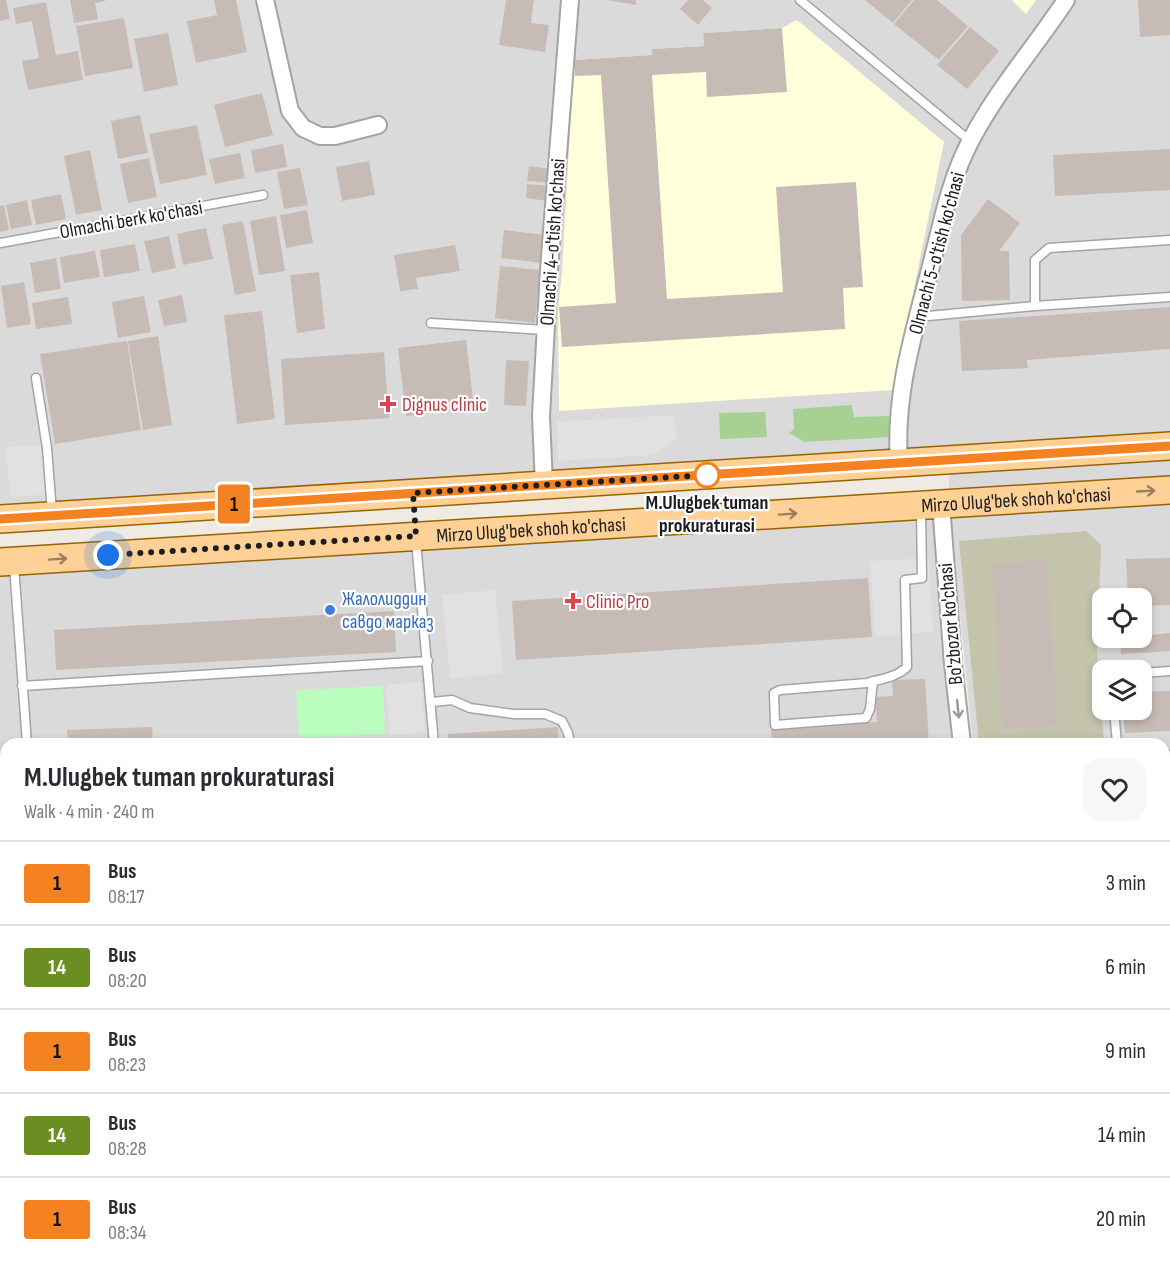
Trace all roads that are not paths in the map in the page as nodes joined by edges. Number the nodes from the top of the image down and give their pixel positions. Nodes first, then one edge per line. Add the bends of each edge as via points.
1 (265, 0) edge
2 (570, 0) edge
3 (800, 0) edge
4 (1066, 0) edge
5 (378, 125) dead end
6 (970, 141) junction
7 (263, 195) dead end
8 (1170, 240) edge
9 (0, 243) edge
10 (1170, 297) edge
11 (1035, 306) junction
12 (918, 317) junction
13 (431, 323) dead end
14 (545, 330) junction
15 (36, 378) dead end
16 (1170, 446) edge
17 (938, 460) junction
18 (899, 463) junction
19 (544, 485) junction
20 (1170, 490) edge
21 (413, 493) junction
22 (931, 505) junction
23 (52, 516) junction
24 (0, 519) edge
25 (416, 536) junction
26 (7, 562) edge
27 (428, 661) junction
28 (1170, 671) edge
29 (1152, 672) edge
30 (873, 681) junction
31 (22, 686) junction
32 (432, 702) junction
33 (1115, 720) edge
34 (26, 738) edge
35 (434, 738) edge
36 (569, 738) edge
37 (961, 738) edge
38 (1116, 738) edge

1 - 5 street via 290,111 303,128 320,136 335,136
2 - 14 street, Olmachi 4-o'tish ko'chasi
3 - 6 lane
4 - 6 street, Olmachi 5-o'tish ko'chasi via 997,96
6 - 12 street, Olmachi 5-o'tish ko'chasi via 952,184
7 - 9 lane, Olmachi berk ko'chasi
8 - 11 lane via 1049,248 1035,260
10 - 11 lane
11 - 12 lane
12 - 18 street, Olmachi 5-o'tish ko'chasi via 901,385
13 - 14 lane
14 - 19 street, Olmachi 4-o'tish ko'chasi via 541,416
15 - 23 lane
16 - 17 main road
17 - 18 main road
17 - 22 main road
18 - 19 main road
19 - 21 main road
22 -> 20 main road, Mirzo Ulug'bek shoh ko'chasi
21 - 23 main road
21 - 25 main road
25 -> 22 main road, Mirzo Ulug'bek shoh ko'chasi
22 - 30 lane via 922,578 905,580 907,667 901,673
22 -> 37 street, Bo'zbozor ko'chasi
23 - 24 main road
26 -> 25 main road, Mirzo Ulug'bek shoh ko'chasi
25 - 27 lane
26 - 31 lane
27 - 31 lane
27 - 32 lane
28 - 29 lane
30 - 30 lane via 780,690 774,693 775,724 866,718
31 - 34 lane
32 - 35 lane
32 - 36 lane via 453,700 470,708 545,714 562,721
33 - 38 lane

